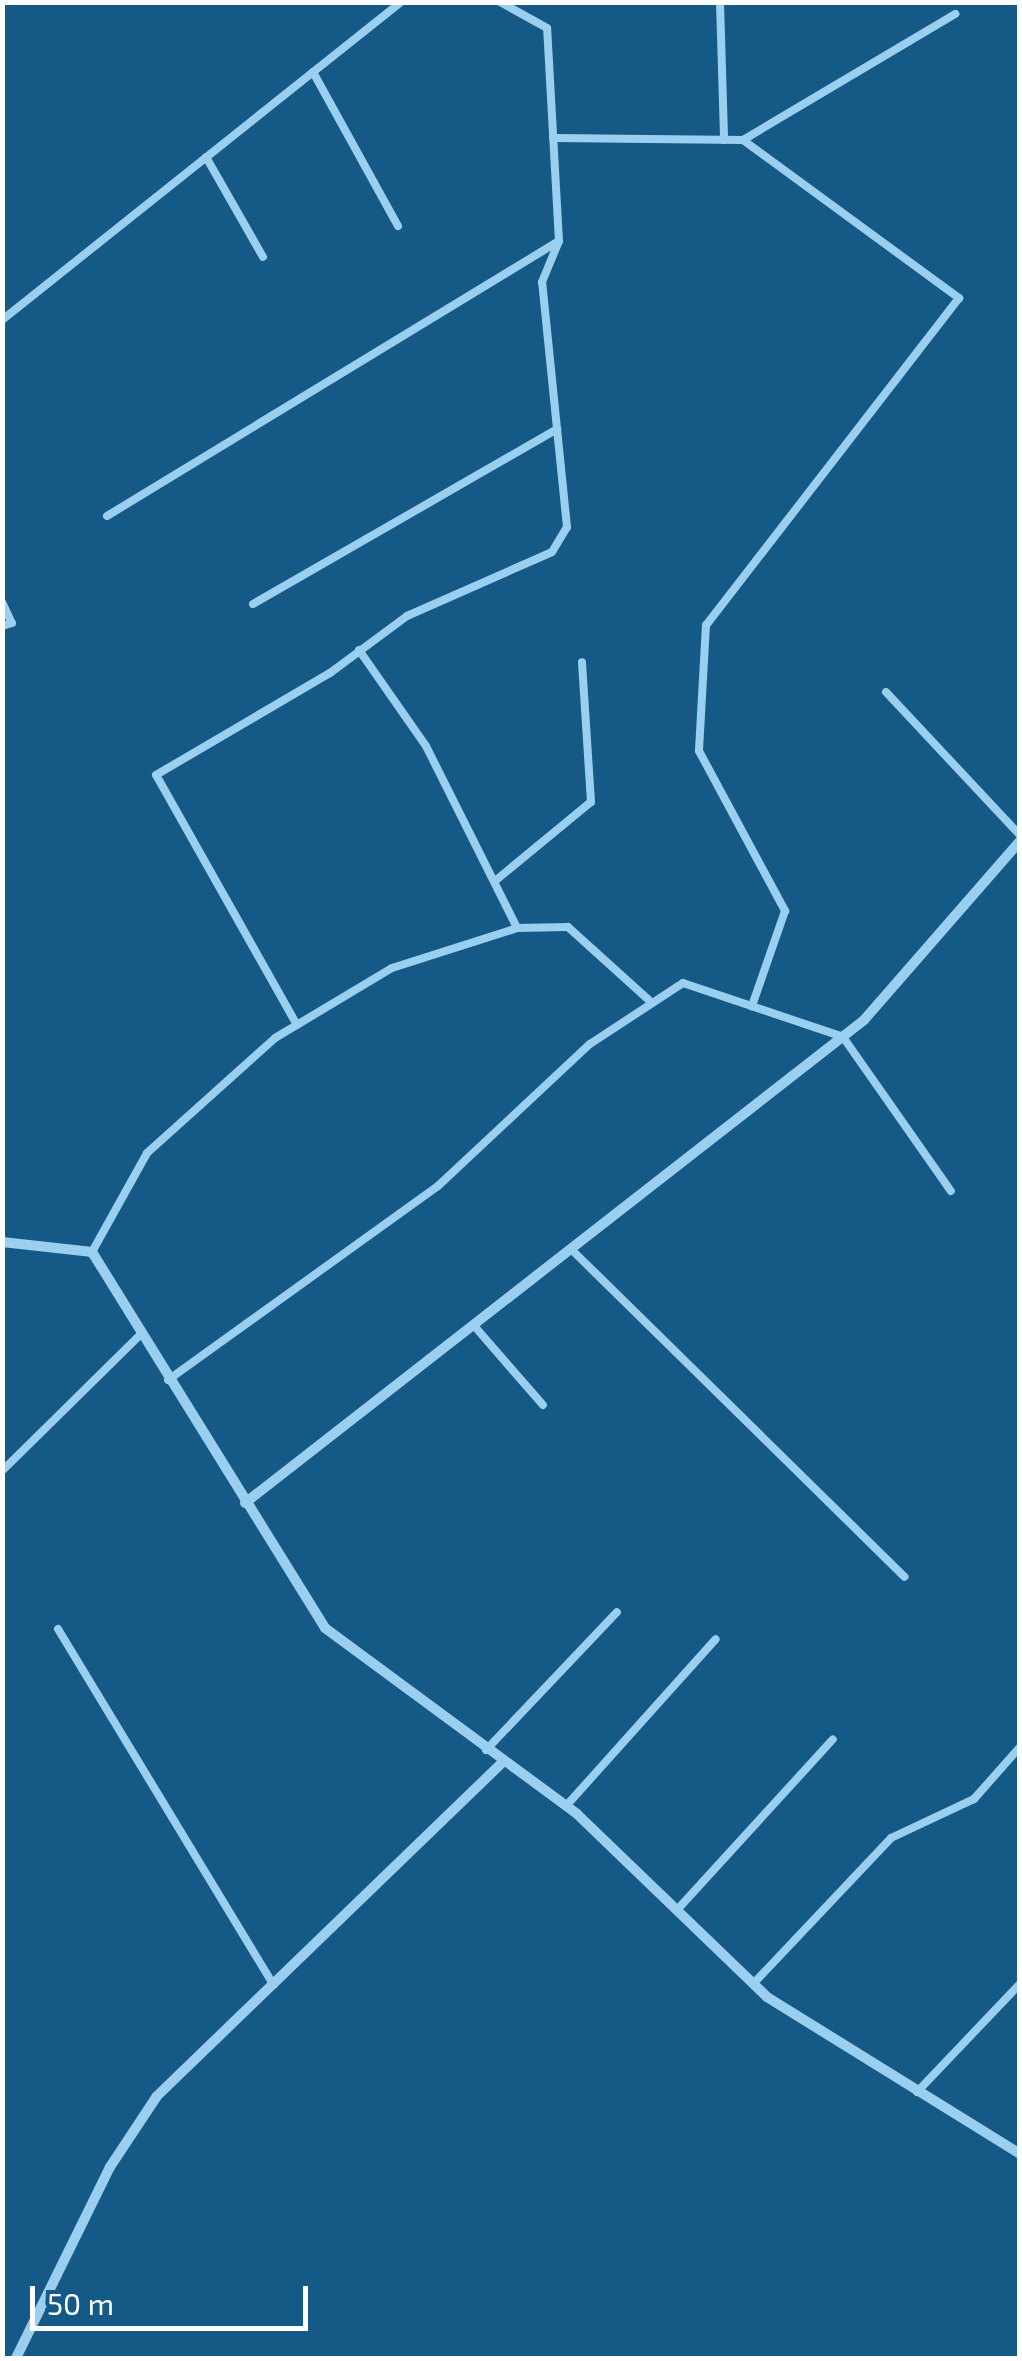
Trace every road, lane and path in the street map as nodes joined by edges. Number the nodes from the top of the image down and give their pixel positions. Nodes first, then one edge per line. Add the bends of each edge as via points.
1 (401, 2) edge
2 (500, 2) edge
3 (720, 2) edge
4 (955, 14) dead end
5 (313, 72) junction
6 (553, 138) junction
7 (724, 140) junction
8 (743, 140) junction
9 (206, 157) junction
10 (398, 226) dead end
11 (559, 241) junction
12 (263, 257) dead end
13 (2, 320) edge
14 (557, 429) junction
15 (107, 516) dead end
16 (2, 602) edge
17 (254, 604) dead end
18 (2, 626) edge
19 (359, 650) junction
20 (582, 662) dead end
21 (886, 692) dead end
22 (1020, 838) edge
23 (495, 881) junction
24 (517, 928) junction
25 (652, 1003) junction
26 (752, 1006) junction
27 (297, 1024) junction
28 (843, 1037) junction
29 (951, 1191) dead end
30 (2, 1242) edge
31 (92, 1252) junction
32 (575, 1253) junction
33 (476, 1328) junction
34 (141, 1334) junction
35 (168, 1380) junction
36 (543, 1405) dead end
37 (3, 1470) edge
38 (245, 1503) junction
39 (905, 1577) dead end
40 (617, 1612) dead end
41 (58, 1629) dead end
42 (716, 1640) dead end
43 (833, 1739) dead end
44 (1020, 1747) edge
45 (486, 1750) junction
46 (503, 1762) junction
47 (566, 1806) junction
48 (677, 1910) junction
49 (753, 1984) junction
50 (1020, 1984) edge
51 (274, 1985) junction
52 (917, 2092) junction
53 (1020, 2154) edge
54 (16, 2358) edge

1 - 5 lane
2 - 6 lane via 547,28
3 - 7 lane
4 - 8 lane
5 - 9 lane
5 - 10 lane
6 - 7 lane
6 - 11 lane
7 - 8 lane
8 - 26 lane via 959,298 706,625 698,751 785,912
9 - 12 lane
9 - 13 lane
11 - 14 lane via 542,282
11 - 15 lane
14 - 17 lane
14 - 19 lane via 567,527 552,552 408,616
16 - 18 lane via 12,624
19 - 23 lane via 426,746
19 - 27 lane via 156,775
20 - 23 lane via 591,802
21 - 22 lane
22 - 28 street
23 - 24 lane
24 - 25 lane via 568,927
24 - 27 lane via 392,968
25 - 26 lane via 683,983
25 - 35 lane via 590,1044 438,1186
26 - 28 lane
27 - 31 lane via 147,1153
28 - 29 lane
28 - 32 street
30 - 31 street
31 - 34 street
32 - 33 street
32 - 39 lane
33 - 36 lane
33 - 38 street
34 - 35 street
34 - 37 lane
35 - 38 street
38 - 45 street via 324,1628
40 - 45 lane
41 - 51 lane
42 - 47 lane
43 - 48 lane
44 - 49 lane via 974,1799 892,1838
45 - 46 street
46 - 47 street
46 - 51 street
47 - 48 street
48 - 49 street
49 - 52 street
50 - 52 lane
51 - 54 street via 157,2096 110,2167
52 - 53 street

